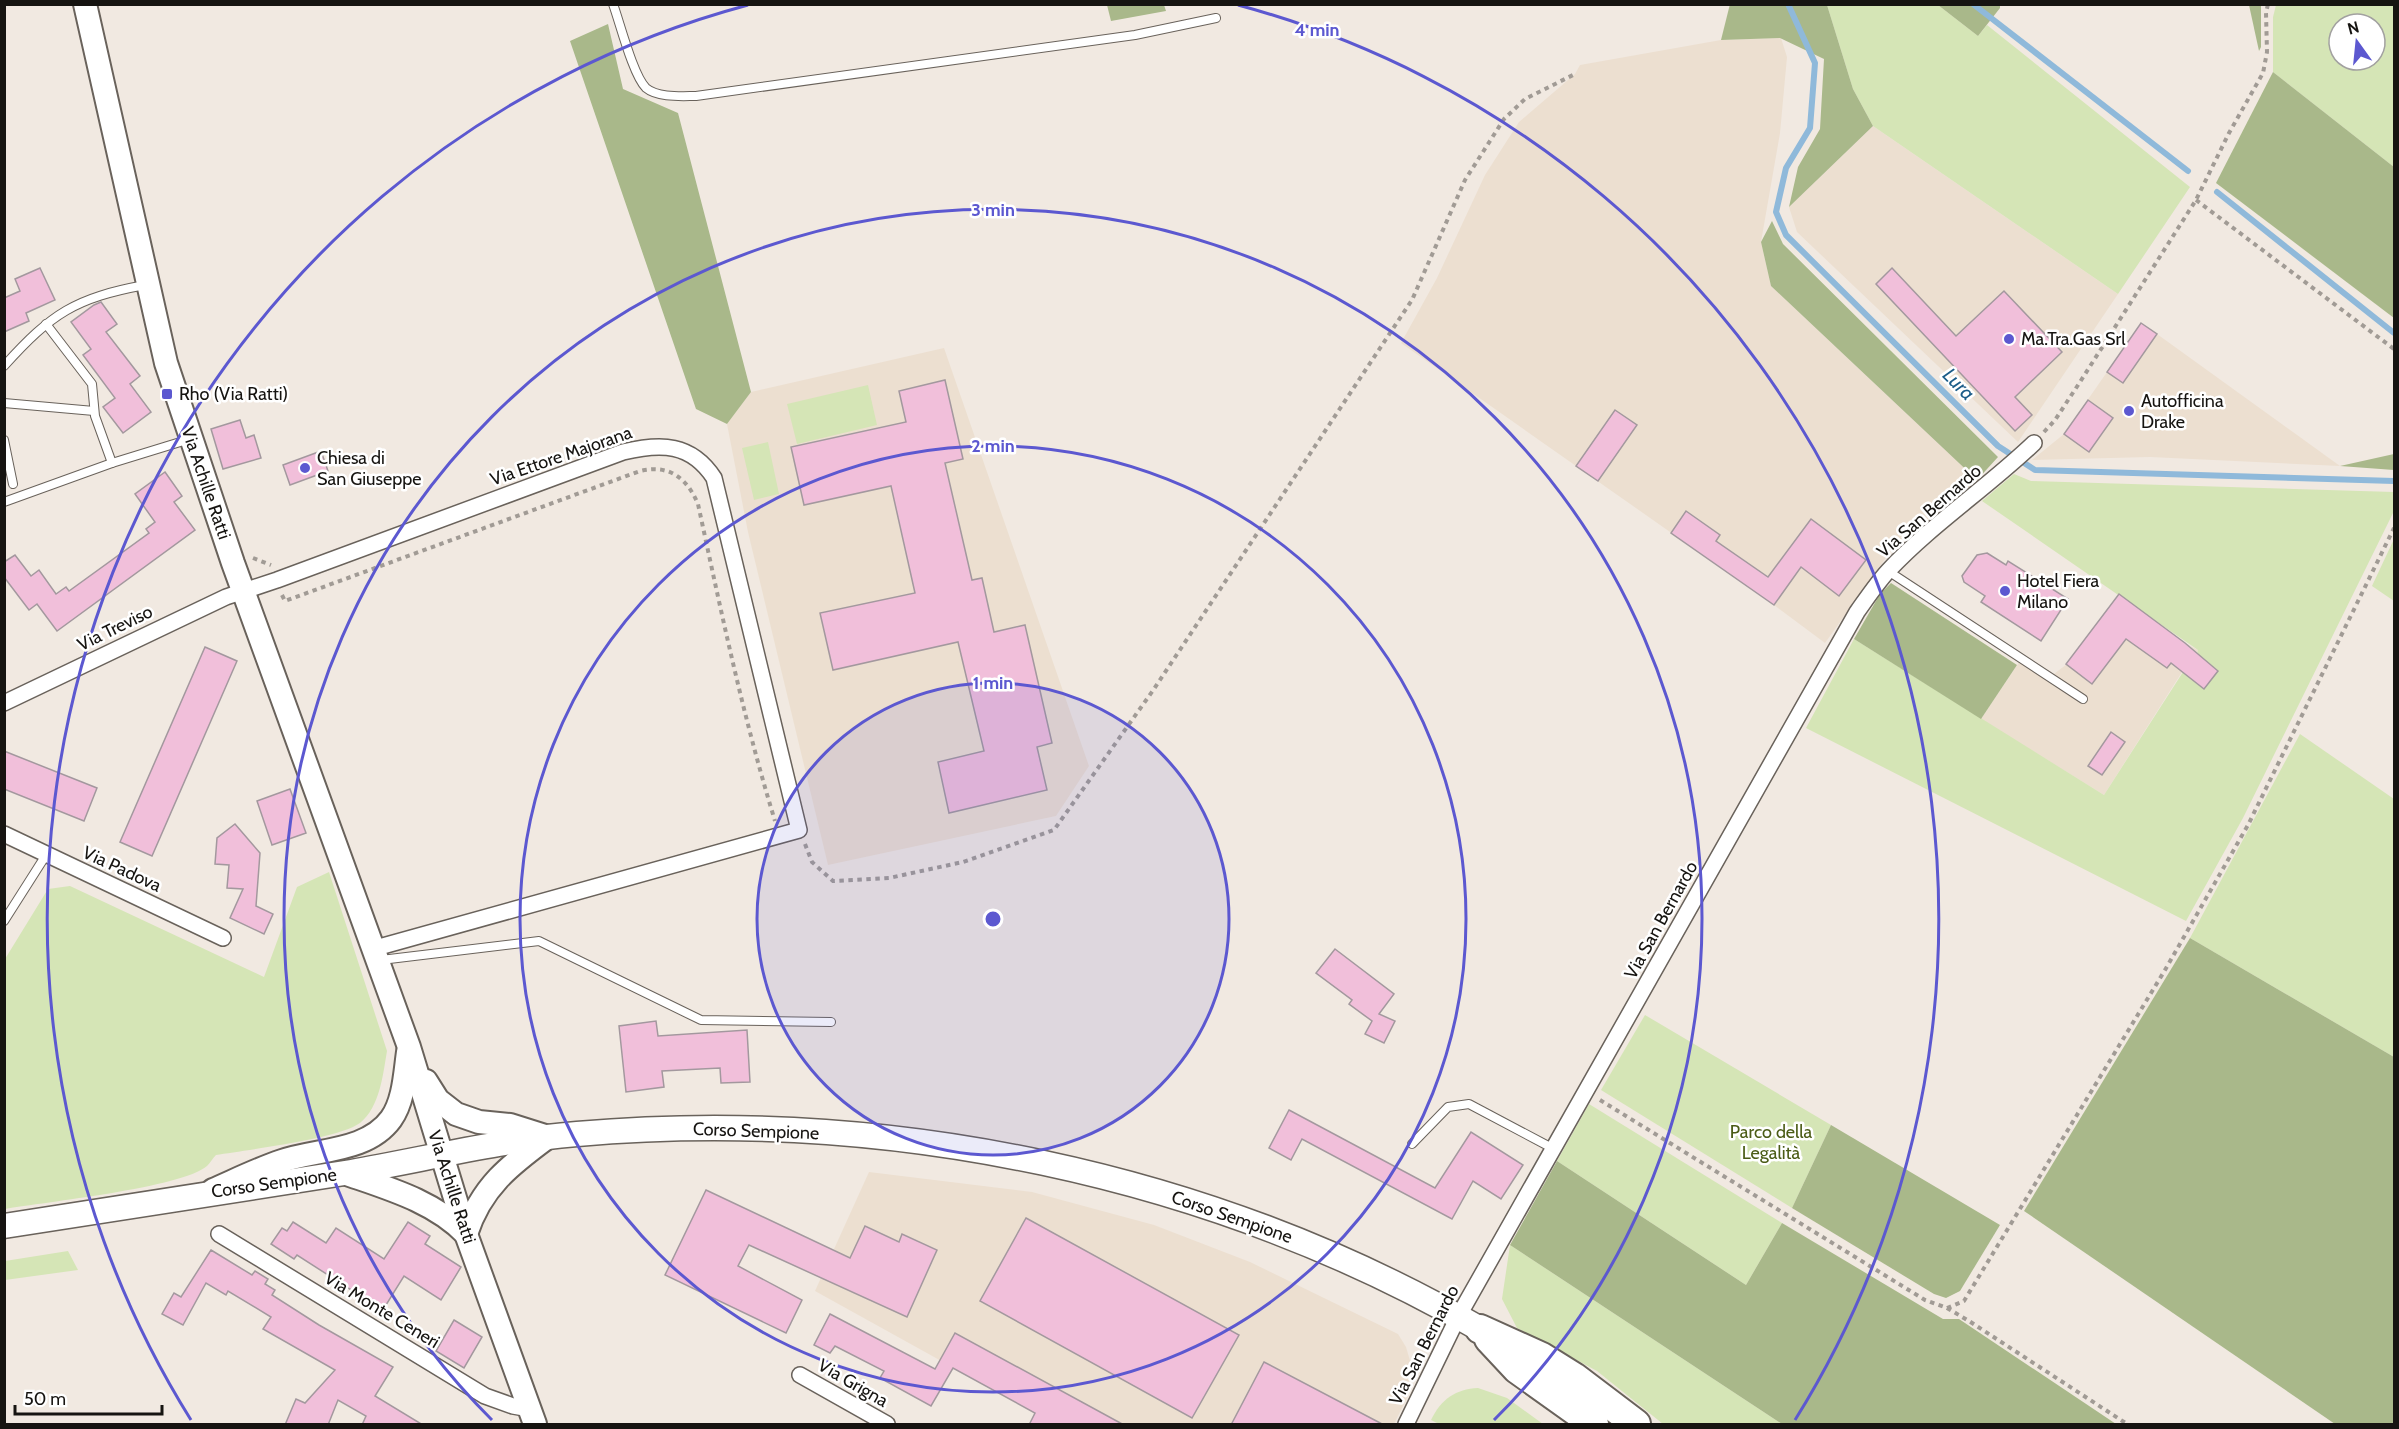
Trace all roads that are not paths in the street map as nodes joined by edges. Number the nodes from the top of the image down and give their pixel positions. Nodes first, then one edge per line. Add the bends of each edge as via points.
1 (85, 4) edge
2 (614, 4) edge
3 (1216, 18) dead end
4 (148, 284) junction
5 (46, 324) junction
6 (4, 366) edge
7 (4, 402) edge
8 (94, 411) junction
9 (191, 438) junction
10 (4, 440) edge
11 (2034, 443) road end
12 (112, 463) junction
13 (13, 484) dead end
14 (4, 502) edge
15 (1887, 572) junction
16 (244, 590) junction
17 (2084, 699) dead end
18 (4, 703) edge
19 (4, 834) edge
20 (46, 855) junction
21 (4, 921) edge
22 (224, 938) dead end
23 (375, 955) junction
24 (831, 1022) dead end
25 (409, 1047) junction
26 (548, 1137) junction
27 (1412, 1144) dead end
28 (1554, 1149) junction
29 (442, 1156) junction
30 (344, 1173) junction
31 (205, 1194) junction
32 (4, 1226) edge
33 (219, 1234) dead end
34 (466, 1234) junction
35 (1469, 1323) junction
36 (800, 1375) dead end
37 (532, 1417) edge
38 (887, 1425) edge
39 (1406, 1425) edge
40 (1594, 1425) edge
41 (1636, 1425) edge

1 - 4 street, Via Achille Ratti
2 - 3 lane via 647,89 666,95 696,96 1135,35
4 - 5 lane via 84,301
4 - 9 street, Via Achille Ratti via 166,363
5 - 6 lane
5 - 8 lane via 92,384
7 - 8 lane
8 - 12 lane
9 - 12 lane
9 - 16 street, Via Achille Ratti
10 - 13 lane
11 - 15 street, Via San Bernardo
12 - 14 lane
15 - 17 lane
15 - 28 street, Via San Bernardo via 1857,612
16 - 18 street, Via Treviso
16 - 23 street, Via Achille Ratti
16 - 23 street, Via Ettore Majorana via 623,452 665,446 689,454 705,465 714,478 799,830
19 - 20 street, Via Padova
20 - 21 lane
20 - 22 street, Via Padova
23 - 24 lane via 539,941 701,1020
23 - 25 street, Via Achille Ratti
25 - 26 street via 438,1100 456,1114
25 - 29 street, Via Achille Ratti
25 - 31 street via 398,1106 375,1135 348,1146 283,1161
26 - 29 main road, Corso Sempione
26 - 34 street via 502,1173 484,1194
26 - 35 main road, Corso Sempione via 644,1129 735,1129 873,1137 971,1148 1074,1169 1296,1239 1392,1281
27 - 28 lane via 1448,1107 1469,1104
28 - 35 street, Via San Bernardo
29 - 30 main road, Corso Sempione
29 - 34 street, Via Achille Ratti
30 - 31 main road, Corso Sempione
30 - 34 street via 413,1198 455,1222
31 - 32 main road, Corso Sempione
33 - 37 street, Via Monte Ceneri via 485,1396
34 - 37 street, Via Achille Ratti
35 - 39 street, Via San Bernardo
35 - 40 highway, Corso Sempione via 1517,1369
35 - 41 highway, Corso Sempione via 1542,1357
36 - 38 street, Via Grigna

